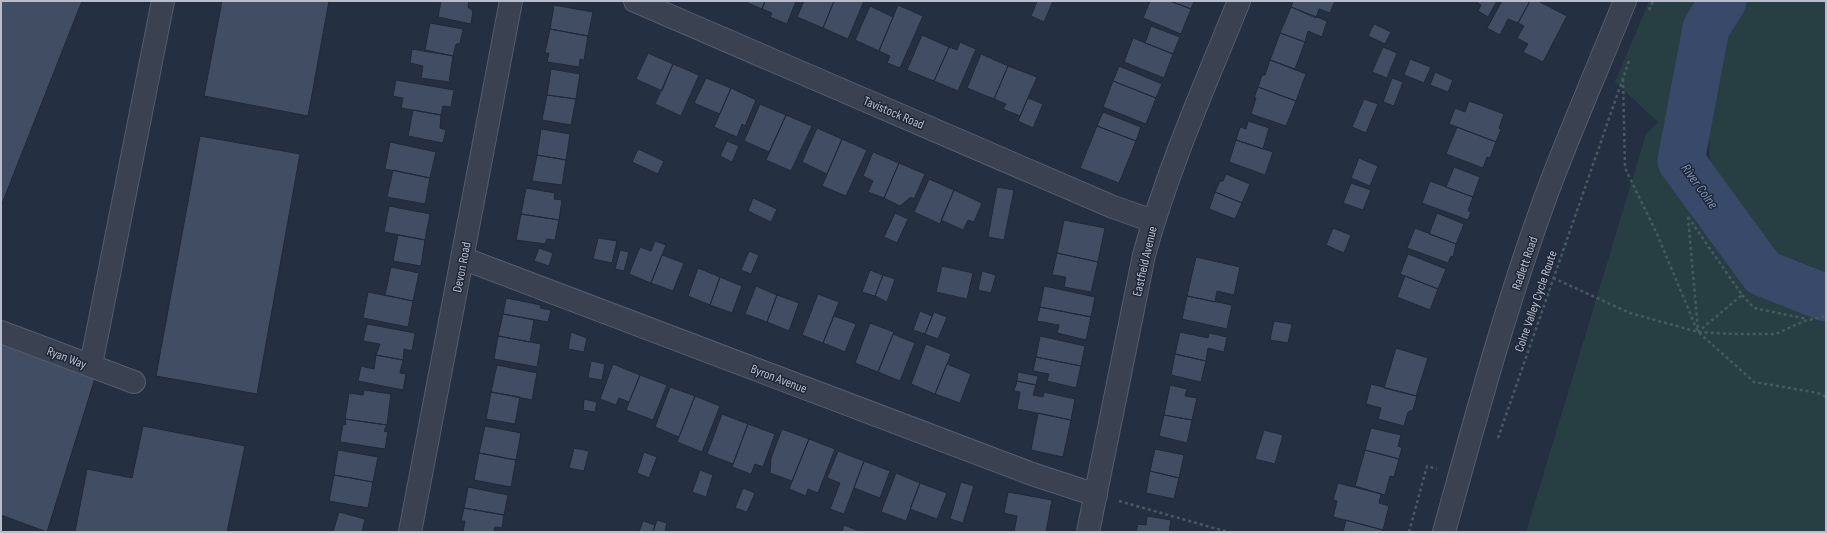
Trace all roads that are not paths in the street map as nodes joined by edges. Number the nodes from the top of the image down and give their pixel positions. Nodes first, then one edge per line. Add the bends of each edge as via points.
1 (163, 1) edge
2 (511, 1) edge
3 (635, 1) edge
4 (1239, 1) edge
5 (1625, 1) edge
6 (1153, 221) junction
7 (462, 258) junction
8 (1, 332) edge
9 (91, 366) junction
10 (134, 382) dead end
11 (1096, 495) junction
12 (410, 532) edge
13 (1088, 532) edge
14 (1444, 532) edge

1 - 9 street
2 - 7 street, Devon Road
3 - 6 street, Tavistock Road via 1113,207
4 - 6 street, Eastfield Avenue via 1171,168
5 - 14 street, Radlett Road via 1553,178 1518,278
6 - 11 street, Eastfield Avenue
7 - 11 street, Byron Avenue via 1032,474
7 - 12 street, Devon Road
8 - 9 street, Ryan Way
9 - 10 street, Ryan Way
11 - 13 street, Eastfield Avenue

